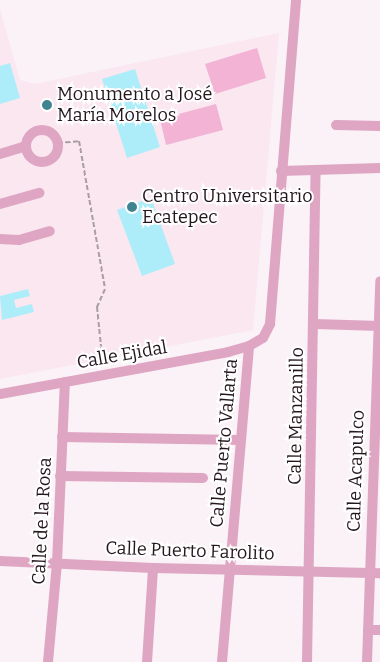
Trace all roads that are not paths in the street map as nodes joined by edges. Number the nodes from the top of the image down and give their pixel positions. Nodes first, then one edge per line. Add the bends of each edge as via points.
1 (296, 0) edge
2 (336, 125) dead end
3 (380, 126) edge
4 (26, 146) junction
5 (0, 154) edge
6 (380, 168) edge
7 (316, 170) junction
8 (281, 172) junction
9 (39, 193) dead end
10 (0, 204) edge
11 (50, 231) dead end
12 (0, 239) edge
13 (380, 281) edge
14 (315, 324) junction
15 (379, 326) edge
16 (249, 346) junction
17 (65, 382) junction
18 (0, 394) edge
19 (62, 437) junction
20 (241, 440) junction
21 (60, 476) junction
22 (203, 478) dead end
23 (0, 561) edge
24 (57, 563) junction
25 (153, 568) junction
26 (229, 569) junction
27 (308, 571) junction
28 (369, 573) junction
29 (380, 573) edge
30 (368, 630) junction
31 (380, 630) edge
32 (48, 662) edge
33 (147, 662) edge
34 (222, 662) edge
35 (308, 662) edge
36 (367, 662) edge

1 - 8 street
2 - 3 street
4 - 4 street via 29,136 38,130 55,135 58,143 57,152 47,161 35,161 28,155
4 - 5 street
6 - 7 street
7 - 8 street
7 - 14 street, Calle Manzanillo
8 - 16 street via 270,324 263,338
9 - 10 street
11 - 12 street via 19,240
13 - 15 street, Calle Acapulco
14 - 15 street
14 - 27 street, Calle Manzanillo
15 - 28 street, Calle Acapulco
16 - 17 street, Calle Ejidal
16 - 20 street, Calle Puerto Vallarta
17 - 18 street, Calle Ejidal
17 - 19 street, Calle de la Rosa
19 - 20 street
19 - 21 street, Calle de la Rosa
20 - 26 street, Calle Puerto Vallarta
21 - 22 street
21 - 24 street, Calle de la Rosa
23 - 24 street, Calle Puerto Farolito
24 - 25 street, Calle Puerto Farolito
24 - 32 street, Calle de la Rosa
25 - 26 street, Calle Puerto Farolito
25 - 33 street
26 - 27 street, Calle Puerto Farolito
26 - 34 street, Calle Puerto Vallarta
27 - 28 street, Calle Puerto Farolito
27 - 35 street, Calle Manzanillo
28 - 29 street, Calle Puerto Farolito
28 - 30 street, Calle Acapulco
30 - 31 street
30 - 36 street, Calle Acapulco

